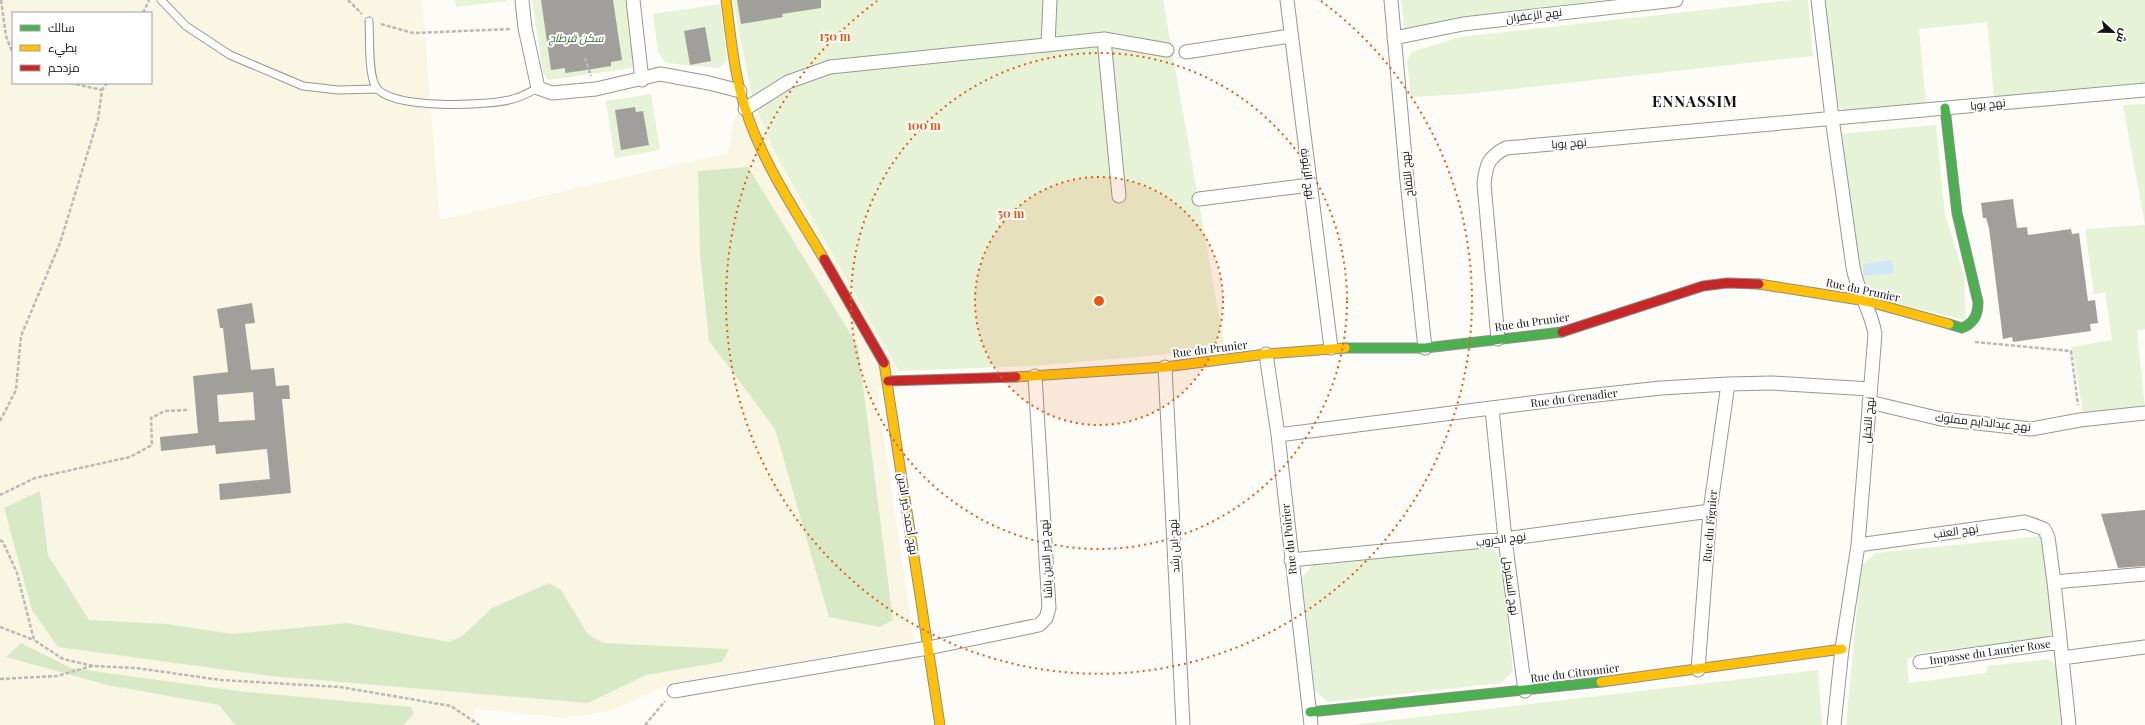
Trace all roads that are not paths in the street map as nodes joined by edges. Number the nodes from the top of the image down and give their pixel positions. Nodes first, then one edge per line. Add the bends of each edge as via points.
1 (161, 0) edge
2 (522, 0) edge
3 (633, 0) edge
4 (726, 0) edge
5 (1050, 0) edge
6 (1287, 0) edge
7 (1391, 0) edge
8 (1676, 0) edge
9 (1818, 0) edge
10 (369, 21) road end
11 (1290, 36) junction
12 (1394, 38) junction
13 (1104, 39) junction
14 (1048, 45) junction
15 (1167, 50) dead end
16 (1186, 52) dead end
17 (642, 80) junction
18 (538, 88) junction
19 (377, 89) junction
20 (2145, 90) edge
21 (740, 91) junction
22 (1946, 108) junction
23 (745, 109) junction
24 (1832, 118) junction
25 (1310, 186) junction
26 (1119, 196) dead end
27 (1199, 199) dead end
28 (1866, 301) junction
29 (1498, 339) junction
30 (1331, 348) junction
31 (1425, 348) junction
32 (1266, 354) junction
33 (1165, 367) junction
34 (1035, 376) junction
35 (888, 381) junction
36 (1728, 384) junction
37 (1870, 395) junction
38 (1492, 409) junction
39 (2145, 413) edge
40 (1278, 435) junction
41 (1710, 511) junction
42 (1505, 539) junction
43 (1858, 545) junction
44 (1291, 560) junction
45 (2145, 574) edge
46 (2054, 582) junction
47 (2060, 642) junction
48 (2145, 647) edge
49 (928, 648) junction
50 (1842, 649) junction
51 (2062, 658) junction
52 (1920, 662) dead end
53 (1698, 670) junction
54 (674, 691) road end
55 (1525, 691) junction
56 (1310, 712) junction
57 (940, 725) edge
58 (1183, 725) edge
59 (1311, 725) edge
60 (1834, 725) edge
61 (2069, 725) edge

1 - 19 lane via 186,26 230,55 303,86 338,90
2 - 18 street via 525,28
3 - 17 street
4 - 21 street, نهج أحمد خير الدين
5 - 14 street
6 - 11 street, نهج الزيتونة
7 - 12 street, نهج التفاح
8 - 12 street, نهج الزعفران via 1463,24
9 - 24 street
10 - 19 lane via 372,78
11 - 16 street
11 - 25 street, نهج الزيتونة
12 - 31 street, نهج التفاح
13 - 14 street
13 - 15 street
13 - 26 street
14 - 23 street via 830,67 788,82
17 - 18 street via 596,89 552,93
17 - 21 street via 660,74
18 - 19 lane via 513,99 457,106 419,103 391,96
20 - 22 street, نهج يوبا
21 - 23 street, نهج أحمد خير الدين
22 - 24 street, نهج يوبا
22 - 28 street, Rue du Prunier via 1957,213 1978,296 1976,319 1962,328
23 - 35 street, نهج أحمد خير الدين via 767,163 883,360
24 - 28 street, نهج النخيل via 1856,284
24 - 29 street, نهج يوبا via 1506,148 1494,154 1486,168 1484,184
25 - 27 street
25 - 30 street, نهج الزيتونة
28 - 29 street, Rue du Prunier via 1789,288 1727,283 1703,286 1558,333
28 - 37 street, نهج النخيل via 1873,319 1875,334
29 - 31 street, Rue du Prunier
30 - 31 street, Rue du Prunier
30 - 32 street, Rue du Prunier
32 - 33 street, Rue du Prunier
32 - 40 street, Rue du Poirier
33 - 34 street, Rue du Prunier
33 - 58 street, نهج ابن رشد
34 - 35 street, Rue du Prunier
34 - 49 street, نهج خير الدين باشا via 1049,608 1046,618 1039,626 1032,628
35 - 49 street, نهج أحمد خير الدين
36 - 37 street, Rue du Grenadier via 1772,383
36 - 38 street, Rue du Grenadier via 1578,397
36 - 41 street, Rue du Figuier
37 - 39 street, نهج عبدالدايم مملوك via 1941,419 2031,429 2080,420
37 - 43 street, نهج النخيل
38 - 40 street, Rue du Grenadier
38 - 42 street, نهج السفرجل
40 - 44 street, Rue du Poirier
41 - 42 street, نهج الخروب
41 - 53 street, Rue du Figuier
42 - 44 street, نهج الخروب
42 - 55 street, نهج السفرجل
43 - 46 street, نهج العنب via 2025,522 2044,529 2048,537
43 - 50 street, نهج النخيل
44 - 56 street, Rue du Poirier
45 - 46 street
46 - 47 street
47 - 51 street
47 - 52 street, Impasse du Laurier Rose
48 - 51 street
49 - 54 street
49 - 57 street, نهج أحمد خير الدين
50 - 53 street, Rue du Citronnier
50 - 60 street, نهج النخيل
51 - 61 street
53 - 55 street, Rue du Citronnier
55 - 56 street, Rue du Citronnier
56 - 59 street, Rue du Poirier

